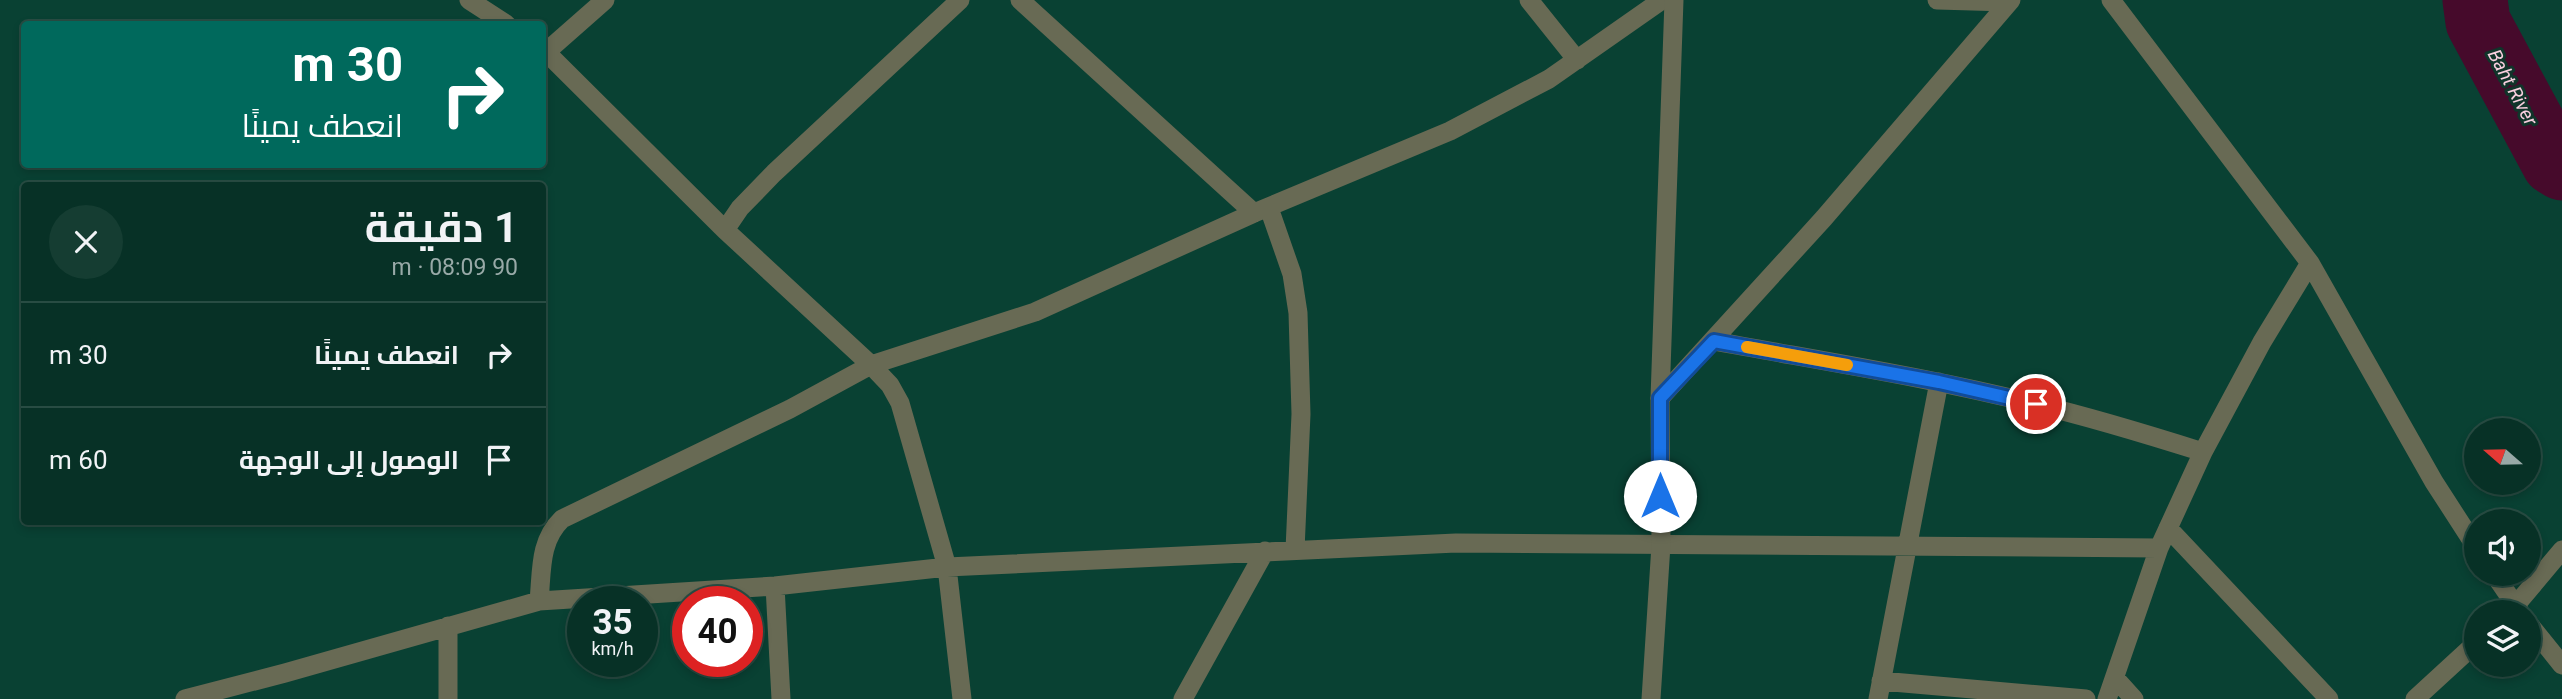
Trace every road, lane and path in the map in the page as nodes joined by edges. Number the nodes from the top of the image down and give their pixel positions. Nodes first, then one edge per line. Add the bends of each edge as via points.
1 (469, 0) edge
2 (605, 0) edge
3 (960, 0) edge
4 (1020, 0) edge
5 (1529, 0) edge
6 (1662, 0) edge
7 (1674, 0) edge
8 (1937, 0) edge
9 (2111, 0) edge
10 (2010, 1) edge
11 (501, 21) edge
12 (546, 48) edge
13 (546, 52) edge
14 (1577, 60) junction
15 (1261, 211) junction
16 (724, 230) junction
17 (2310, 264) junction
18 (1714, 341) junction
19 (872, 365) junction
20 (1939, 382) junction
21 (1660, 398) junction
22 (2203, 452) junction
23 (2168, 528) junction
24 (2464, 528) edge
25 (1661, 545) junction
26 (1906, 546) junction
27 (2159, 548) junction
28 (1295, 550) junction
29 (2562, 550) edge
30 (1265, 551) junction
31 (947, 567) junction
32 (775, 586) junction
33 (2523, 600) edge
34 (539, 601) junction
35 (448, 626) junction
36 (2541, 639) edge
37 (2464, 654) edge
38 (2562, 665) edge
39 (2115, 678) junction
40 (1879, 690) edge
41 (185, 699) edge
42 (448, 699) edge
43 (781, 699) edge
44 (962, 699) edge
45 (1183, 699) edge
46 (1651, 699) edge
47 (2086, 699) edge
48 (2107, 699) edge
49 (2134, 699) edge
50 (2329, 699) edge
51 (2415, 699) edge

1 - 11 street
2 - 12 street
3 - 16 street via 774,173
4 - 15 street
5 - 14 street
6 - 14 street
7 - 21 street
8 - 10 street
9 - 17 street
10 - 18 street
13 - 16 street
14 - 15 street via 1450,131
15 - 19 street via 1035,312
15 - 28 street via 1292,274 1298,313 1301,414
16 - 19 street
17 - 22 street
17 - 24 street
18 - 20 street
18 - 21 street
19 - 31 street via 900,403
19 - 34 street via 790,410 562,519 544,548
20 - 22 street via 2109,423
20 - 26 street
21 - 25 street
22 - 23 street
23 - 27 street
23 - 50 street
25 - 26 street
25 - 28 street via 1456,543
25 - 46 street
26 - 27 street
26 - 40 street
27 - 39 street
28 - 30 street
29 - 33 street
30 - 31 street
30 - 45 street
31 - 32 street
31 - 44 street
32 - 34 street
32 - 43 street
34 - 35 street
35 - 41 street
35 - 42 street
36 - 38 street
37 - 51 street
39 - 48 street
39 - 49 street
40 - 47 street

